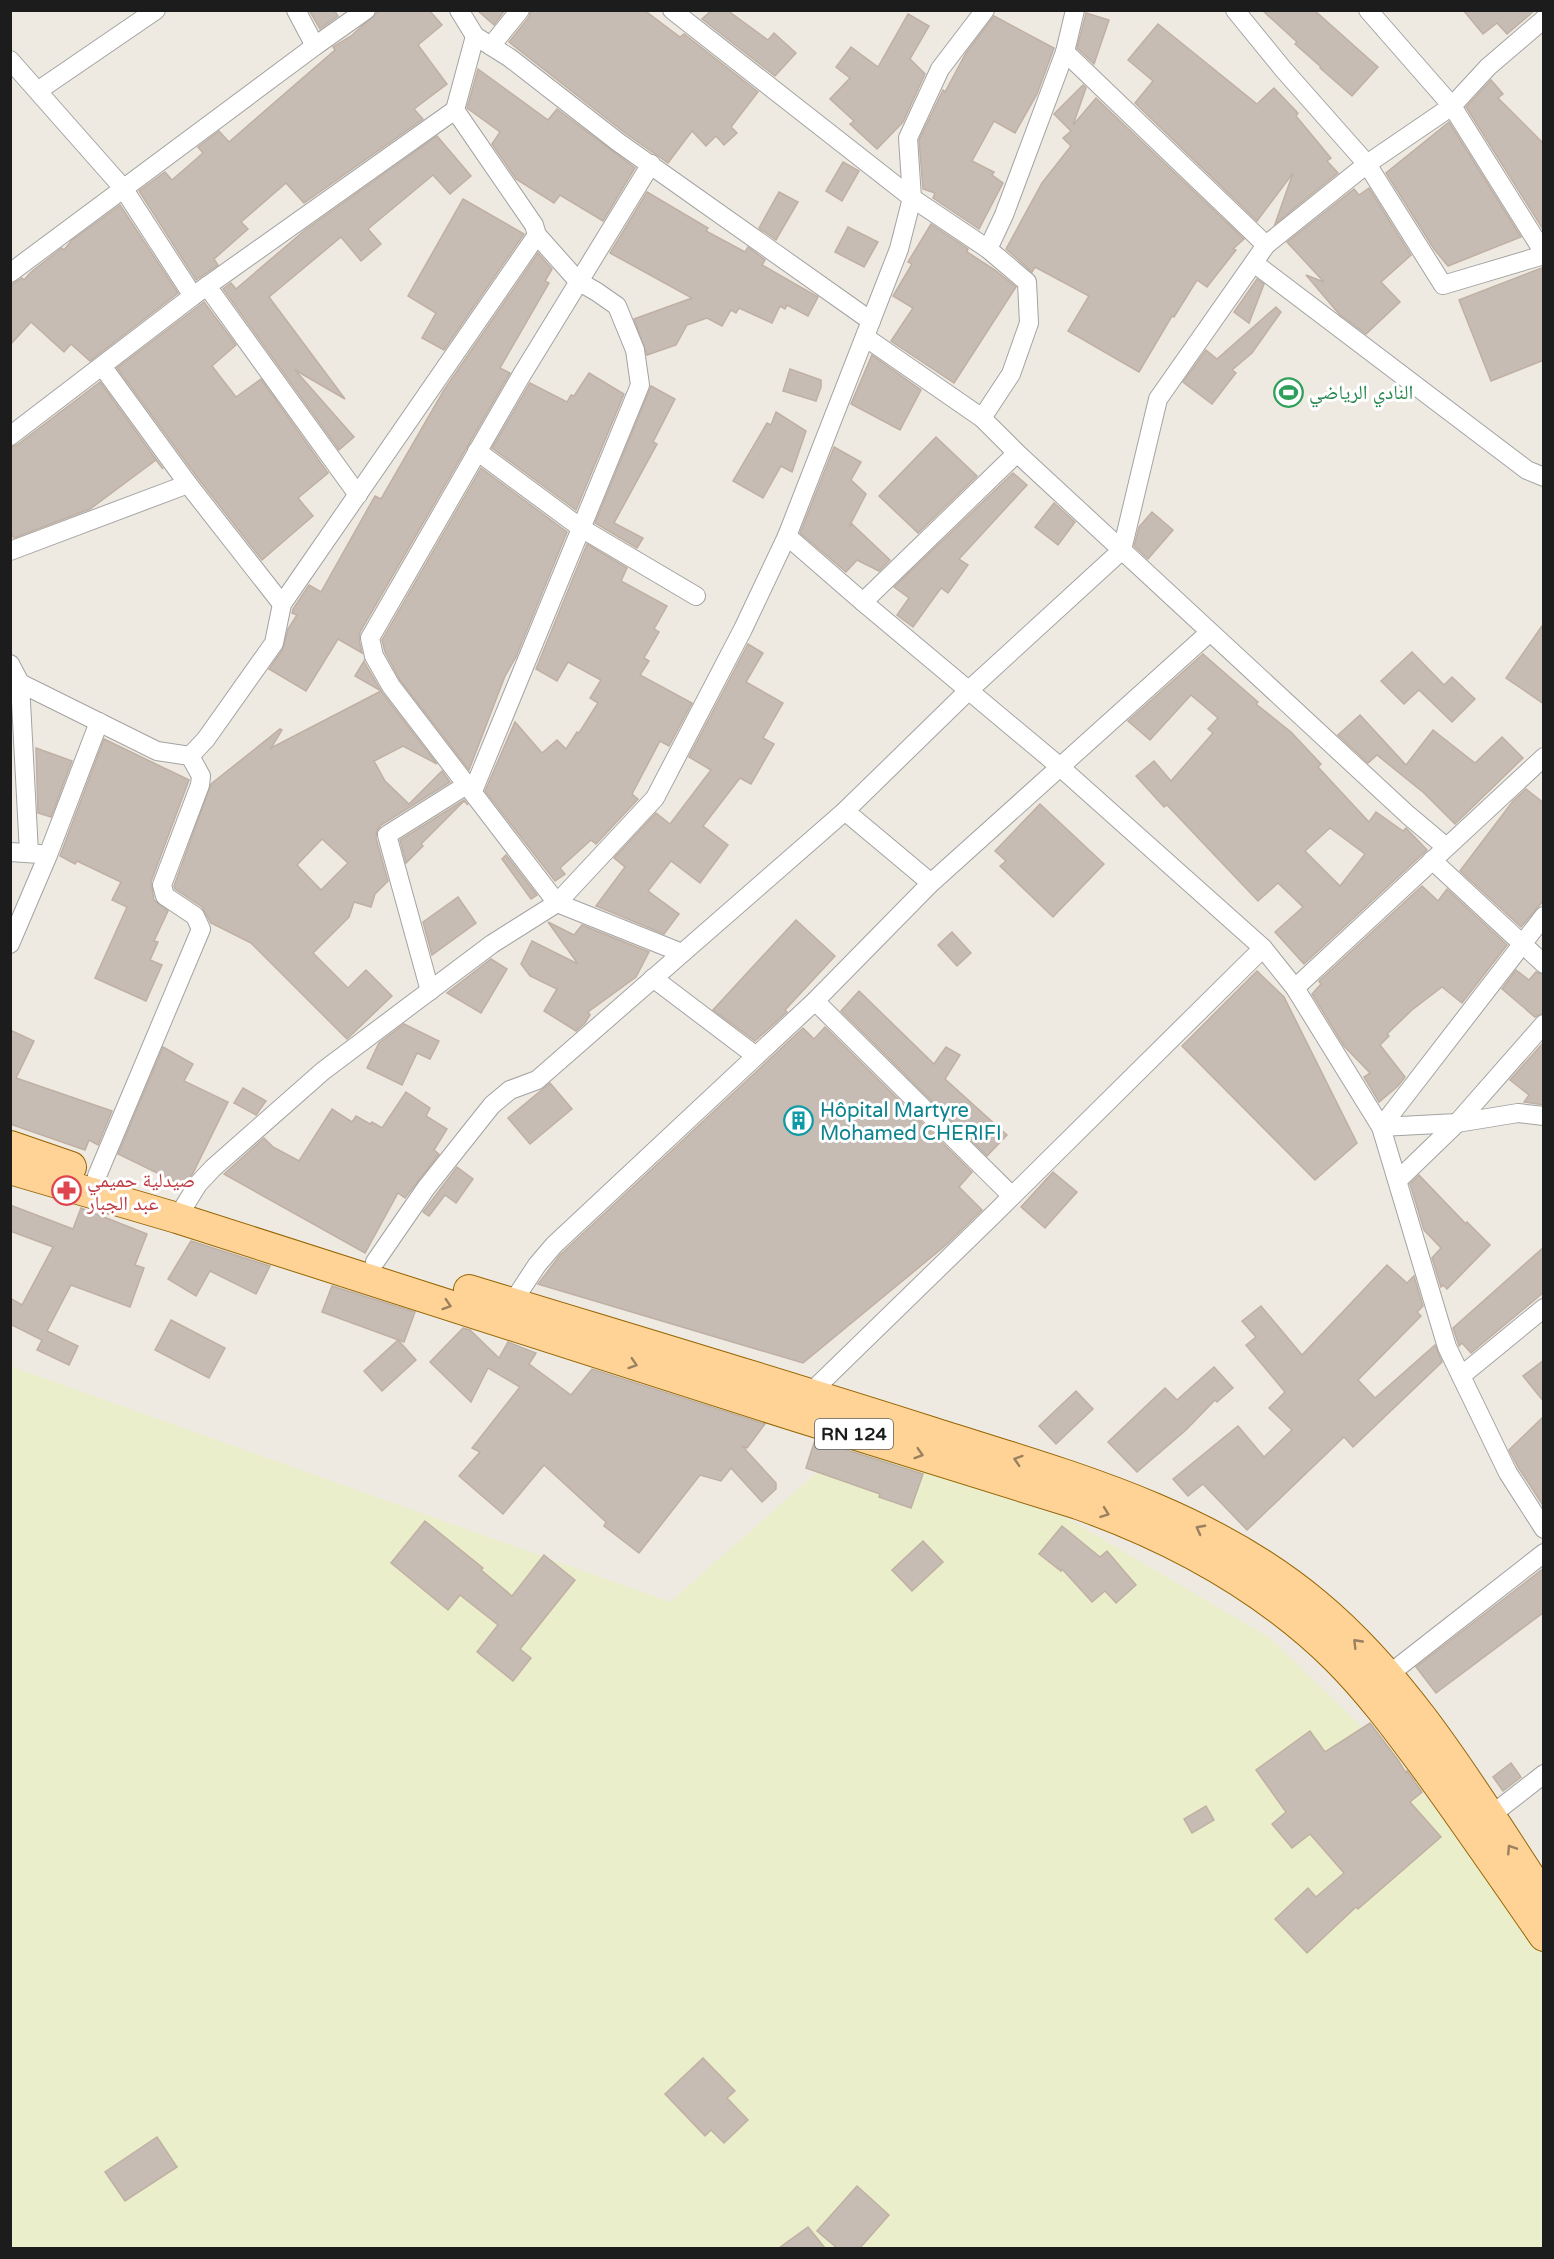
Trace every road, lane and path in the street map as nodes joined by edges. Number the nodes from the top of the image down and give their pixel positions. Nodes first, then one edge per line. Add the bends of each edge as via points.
1 (156, 10) edge
2 (296, 10) edge
3 (366, 10) edge
4 (459, 10) edge
5 (520, 10) edge
6 (672, 10) edge
7 (985, 10) edge
8 (1075, 10) edge
9 (1235, 10) edge
10 (1368, 10) edge
11 (1544, 19) edge
12 (475, 36) junction
13 (315, 46) junction
14 (491, 46) junction
15 (1065, 52) junction
16 (10, 60) edge
17 (39, 90) junction
18 (1452, 106) junction
19 (455, 110) junction
20 (651, 164) junction
21 (1367, 164) junction
22 (123, 188) junction
23 (912, 198) junction
24 (537, 235) junction
25 (1266, 246) junction
26 (988, 249) junction
27 (1544, 254) edge
28 (1254, 262) junction
29 (10, 273) edge
30 (578, 281) junction
31 (200, 291) junction
32 (868, 329) junction
33 (102, 366) junction
34 (982, 418) junction
35 (10, 436) edge
36 (477, 451) junction
37 (1017, 453) junction
38 (1544, 477) edge
39 (188, 484) junction
40 (357, 495) junction
41 (582, 528) junction
42 (786, 536) junction
43 (1122, 550) junction
44 (10, 551) edge
45 (696, 596) dead end
46 (863, 602) junction
47 (282, 604) junction
48 (1210, 632) junction
49 (10, 664) edge
50 (20, 683) junction
51 (968, 691) junction
52 (99, 722) junction
53 (190, 756) junction
54 (1544, 757) edge
55 (1059, 766) junction
56 (470, 787) junction
57 (845, 811) junction
58 (1446, 847) junction
59 (10, 852) edge
60 (29, 853) junction
61 (48, 855) junction
62 (1432, 860) junction
63 (931, 883) junction
64 (557, 903) junction
65 (1544, 916) edge
66 (1523, 943) junction
67 (10, 944) edge
68 (1263, 948) junction
69 (682, 953) junction
70 (1544, 964) edge
71 (653, 978) junction
72 (1295, 988) junction
73 (429, 991) junction
74 (815, 1001) junction
75 (1544, 1024) edge
76 (756, 1056) junction
77 (1544, 1116) edge
78 (1457, 1123) junction
79 (1381, 1127) junction
80 (10, 1146) edge
81 (10, 1169) edge
82 (97, 1176) junction
83 (1398, 1180) junction
84 (1012, 1196) junction
85 (181, 1211) junction
86 (375, 1262) junction
87 (512, 1303) junction
88 (1543, 1310) edge
89 (1461, 1376) junction
90 (810, 1393) junction
91 (789, 1414) junction
92 (1544, 1529) edge
93 (1544, 1553) edge
94 (1231, 1560) junction
95 (1388, 1675) junction
96 (1544, 1774) edge
97 (1490, 1816) junction
98 (1544, 1898) edge
99 (1544, 1936) edge

1 - 17 street
2 - 13 street
3 - 13 street
4 - 12 street
5 - 14 street
6 - 23 street
7 - 23 street via 940,69 908,138
8 - 15 street
9 - 21 street
10 - 18 street
11 - 18 street via 1488,66
12 - 14 street
12 - 19 street
13 - 22 street
14 - 20 street
15 - 25 street
15 - 26 street
16 - 17 street
17 - 22 street
18 - 21 street
18 - 27 street
19 - 24 street
19 - 31 street
20 - 30 street
20 - 32 street
21 - 25 street
21 - 27 street via 1443,285
22 - 29 street
22 - 31 street
23 - 26 street
23 - 32 street via 899,249
24 - 30 street
24 - 40 street
25 - 28 street
26 - 34 street via 1027,282 1029,323 1011,374
28 - 38 street via 1527,470
28 - 43 street via 1158,399
30 - 36 street
30 - 41 street via 616,306 635,350 640,385
31 - 33 street
31 - 40 street
32 - 34 street
32 - 42 street
33 - 35 street
33 - 39 street
34 - 37 street
36 - 41 street
36 - 56 street via 370,638 374,656 391,686
37 - 43 street
37 - 46 street
39 - 44 street
39 - 47 street
40 - 47 street
41 - 45 street
41 - 56 street
42 - 46 street
42 - 64 street via 743,629 655,798
43 - 48 street
43 - 51 street
46 - 51 street
47 - 53 street via 274,643
48 - 55 street
48 - 58 street
49 - 50 street
50 - 52 street
50 - 60 street
51 - 55 street
51 - 57 street
52 - 53 street via 157,751
52 - 61 street
53 - 82 street via 201,776 200,785 162,885 165,896 195,916 201,929
54 - 58 street
55 - 63 street
55 - 68 street
56 - 64 street
56 - 73 street via 387,835
57 - 63 street
57 - 69 street
58 - 62 street
59 - 60 street
60 - 61 street
61 - 67 street
62 - 66 street
62 - 72 street
63 - 74 street
64 - 69 street
64 - 73 street via 492,944
65 - 66 street
66 - 70 street
66 - 79 street
68 - 72 street
68 - 84 street
69 - 71 street
71 - 76 street
71 - 86 street via 537,1080 510,1090 492,1104 426,1188
72 - 79 street
73 - 85 street via 323,1071 213,1168
74 - 76 street
74 - 84 street
75 - 78 street
76 - 87 street via 554,1245
77 - 78 street via 1518,1113
78 - 79 street
78 - 83 street
79 - 83 street
80 - 82 main road, RN 124
81 - 85 main road, RN 124
82 - 85 main road, RN 124
83 - 89 street via 1447,1347
84 - 90 street
85 - 86 main road, RN 124
85 -> 91 main road, RN 124
86 - 87 main road, RN 124
87 - 90 main road, RN 124
88 - 89 street
89 - 92 street via 1509,1473
90 - 91 street
94 -> 90 main road, RN 124 via 1181,1519 1130,1497
91 -> 94 main road, RN 124 via 1089,1508 1168,1541
93 - 95 street
95 -> 94 main road, RN 124 via 1316,1604 1278,1575
94 - 99 main road, RN 124 via 1266,1598 1337,1659 1366,1690 1469,1827
95 - 97 main road, RN 124
96 - 97 street
98 -> 97 main road, RN 124

